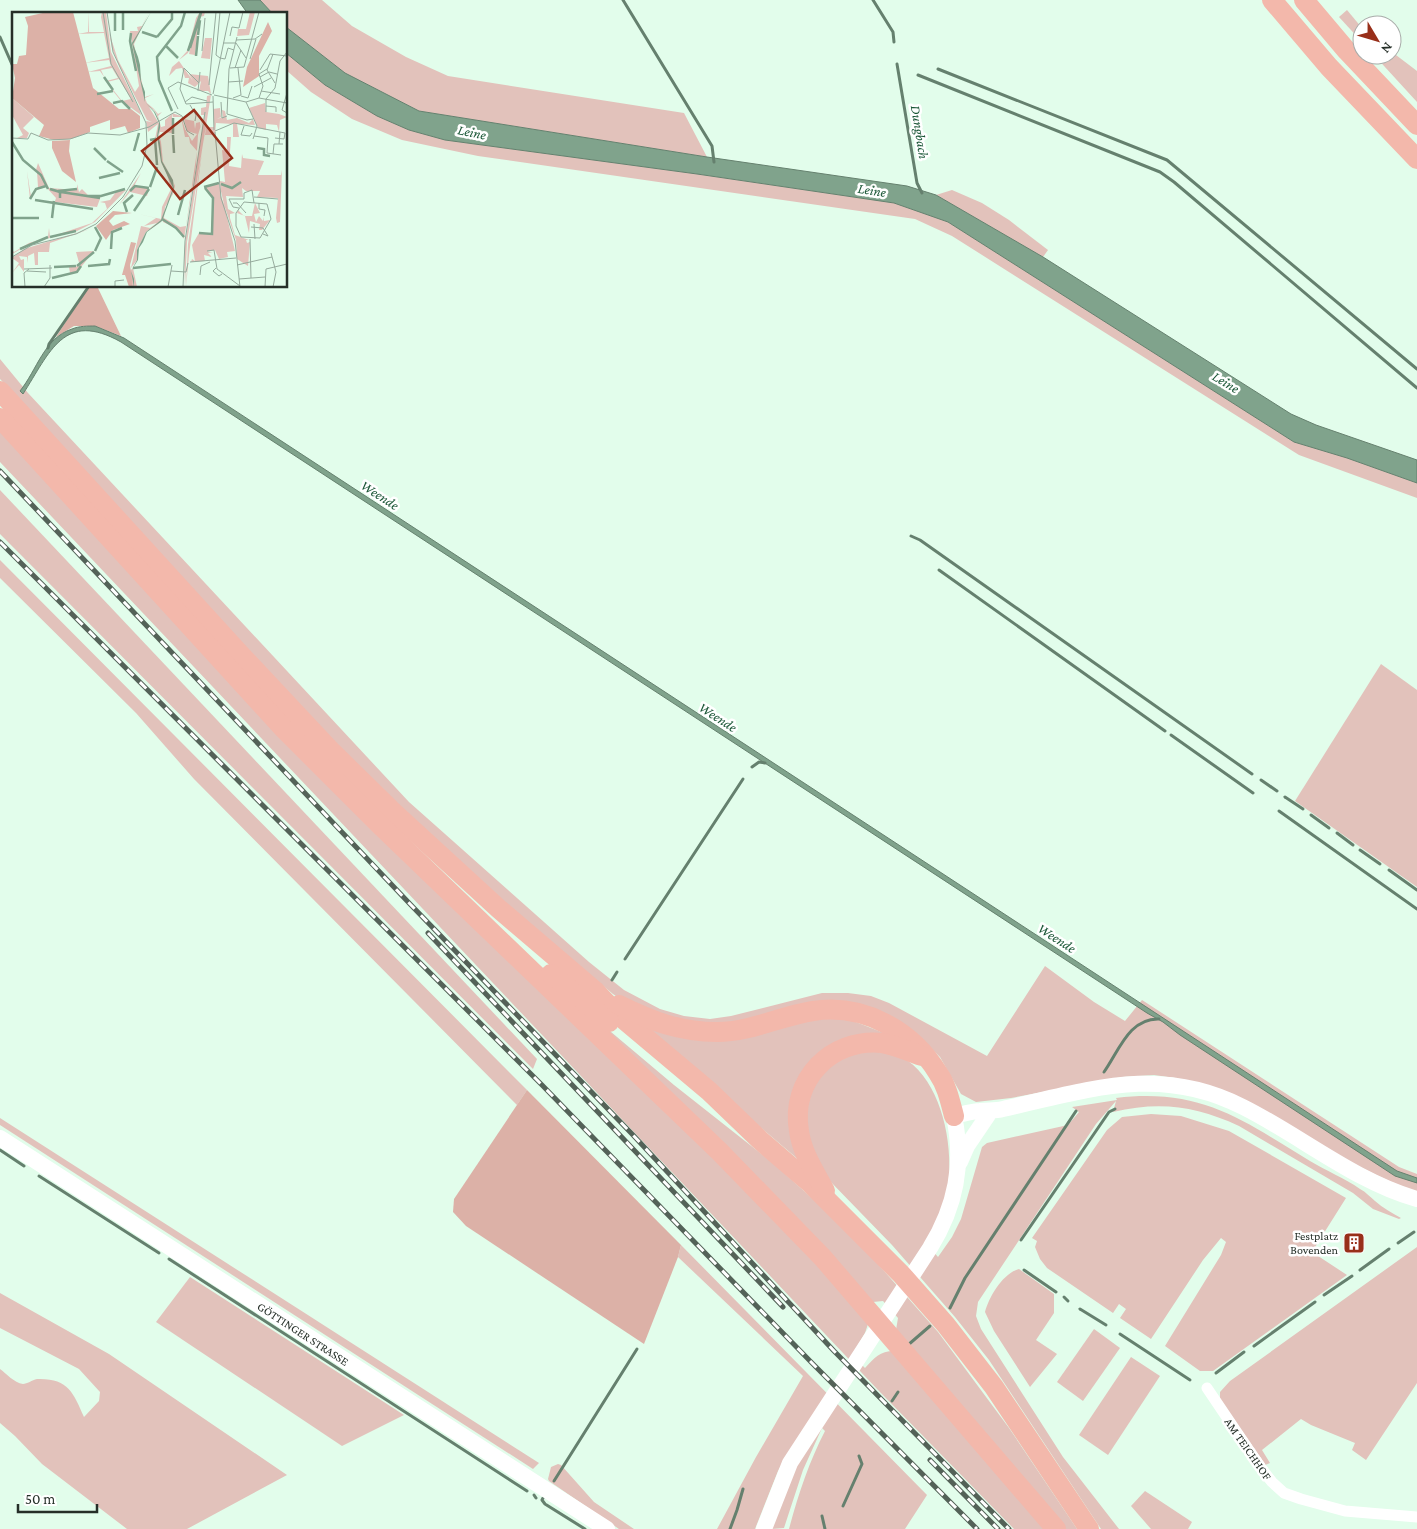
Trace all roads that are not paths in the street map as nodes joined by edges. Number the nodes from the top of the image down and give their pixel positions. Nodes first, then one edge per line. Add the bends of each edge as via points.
1 (1272, 0) edge
2 (1304, 0) edge
3 (1417, 125) edge
4 (1417, 159) edge
5 (0, 391) edge
6 (0, 418) edge
7 (454, 895) junction
8 (594, 990) junction
9 (927, 1058) junction
10 (993, 1113) junction
11 (955, 1118) junction
12 (0, 1138) edge
13 (760, 1140) junction
14 (958, 1166) junction
15 (1417, 1199) edge
16 (832, 1206) junction
17 (882, 1321) junction
18 (1207, 1388) dead end
19 (1417, 1517) edge
20 (607, 1529) edge
21 (764, 1529) edge
22 (1056, 1529) edge
23 (1089, 1529) edge

1 - 4 highway via 1329,67
2 - 3 highway
5 - 8 highway via 332,752 458,873
6 - 7 highway via 284,730
7 - 13 highway via 657,1063
7 - 17 highway via 720,1152
8 - 9 highway via 649,1020 686,1030 739,1030 814,1010 859,1012 902,1033
8 - 13 highway
9 - 11 highway via 948,1093
9 - 16 highway via 888,1044 850,1045 825,1059 808,1079 799,1103 798,1130
10 - 11 street via 979,1111
10 - 14 street via 967,1146
10 - 15 street via 1086,1090 1128,1084 1150,1083 1199,1089 1244,1107 1361,1176
11 - 14 street
12 - 20 street, GÖTTINGER STRASSE
13 - 16 highway
14 - 17 street via 956,1187 943,1227
16 - 23 highway via 895,1268 946,1325 994,1388
17 - 21 street via 790,1463
17 - 22 highway
18 - 19 street, AM TEICHHOF via 1261,1468 1284,1493 1345,1511

